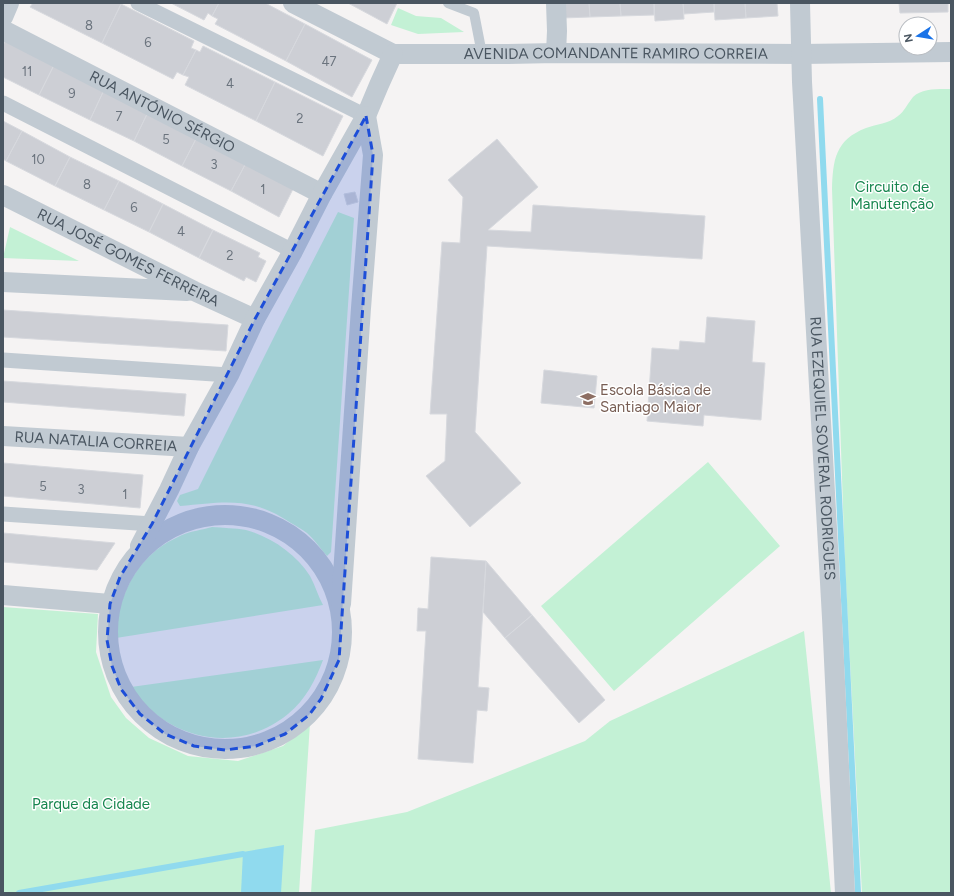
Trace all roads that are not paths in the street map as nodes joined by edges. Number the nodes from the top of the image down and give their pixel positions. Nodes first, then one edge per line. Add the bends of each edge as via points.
1 (9, 3) edge
2 (138, 3) edge
3 (292, 3) edge
4 (448, 3) edge
5 (556, 3) edge
6 (800, 3) edge
7 (3, 17) edge
8 (3, 30) edge
9 (951, 52) edge
10 (556, 53) junction
11 (393, 54) junction
12 (482, 54) junction
13 (801, 54) junction
14 (3, 103) edge
15 (366, 116) junction
16 (3, 194) edge
17 (322, 194) junction
18 (293, 251) junction
19 (3, 282) edge
20 (194, 291) junction
21 (254, 319) junction
22 (3, 360) edge
23 (229, 375) junction
24 (3, 436) edge
25 (189, 447) junction
26 (3, 514) edge
27 (152, 524) junction
28 (137, 553) junction
29 (3, 595) edge
30 (110, 604) junction
31 (341, 612) junction
32 (845, 893) edge

1 - 7 street
2 - 15 street
3 - 11 street, AVENIDA COMANDANTE RAMIRO CORREIA
4 - 12 lane via 474,13
5 - 10 street
6 - 13 street, RUA EZEQUIEL SOVERAL RODRIGUES
8 - 17 street, RUA ANTÓNIO SÉRGIO
9 - 13 street, AVENIDA COMANDANTE RAMIRO CORREIA
10 - 12 street, AVENIDA COMANDANTE RAMIRO CORREIA
10 - 13 street, AVENIDA COMANDANTE RAMIRO CORREIA
11 - 12 street, AVENIDA COMANDANTE RAMIRO CORREIA
11 - 15 street
13 - 32 street, RUA EZEQUIEL SOVERAL RODRIGUES
14 - 18 street
15 - 17 street
15 - 31 street via 373,156
16 - 20 street, RUA JOSÉ GOMES FERREIRA
17 - 18 street
18 - 21 street
19 - 20 street
20 - 21 street, RUA JOSÉ GOMES FERREIRA
21 - 23 street
22 - 23 street
23 - 25 street
24 - 25 street, RUA NATALIA CORREIA
25 - 27 street
26 - 27 street
27 - 28 street
28 - 30 street via 120,577
28 - 31 street via 166,529 201,516 239,515 269,523 306,546 329,577
29 - 30 street
30 - 31 street via 107,640 112,666 121,689 140,714 164,734 194,746 224,750 256,746 285,734 309,715 328,689 339,660

